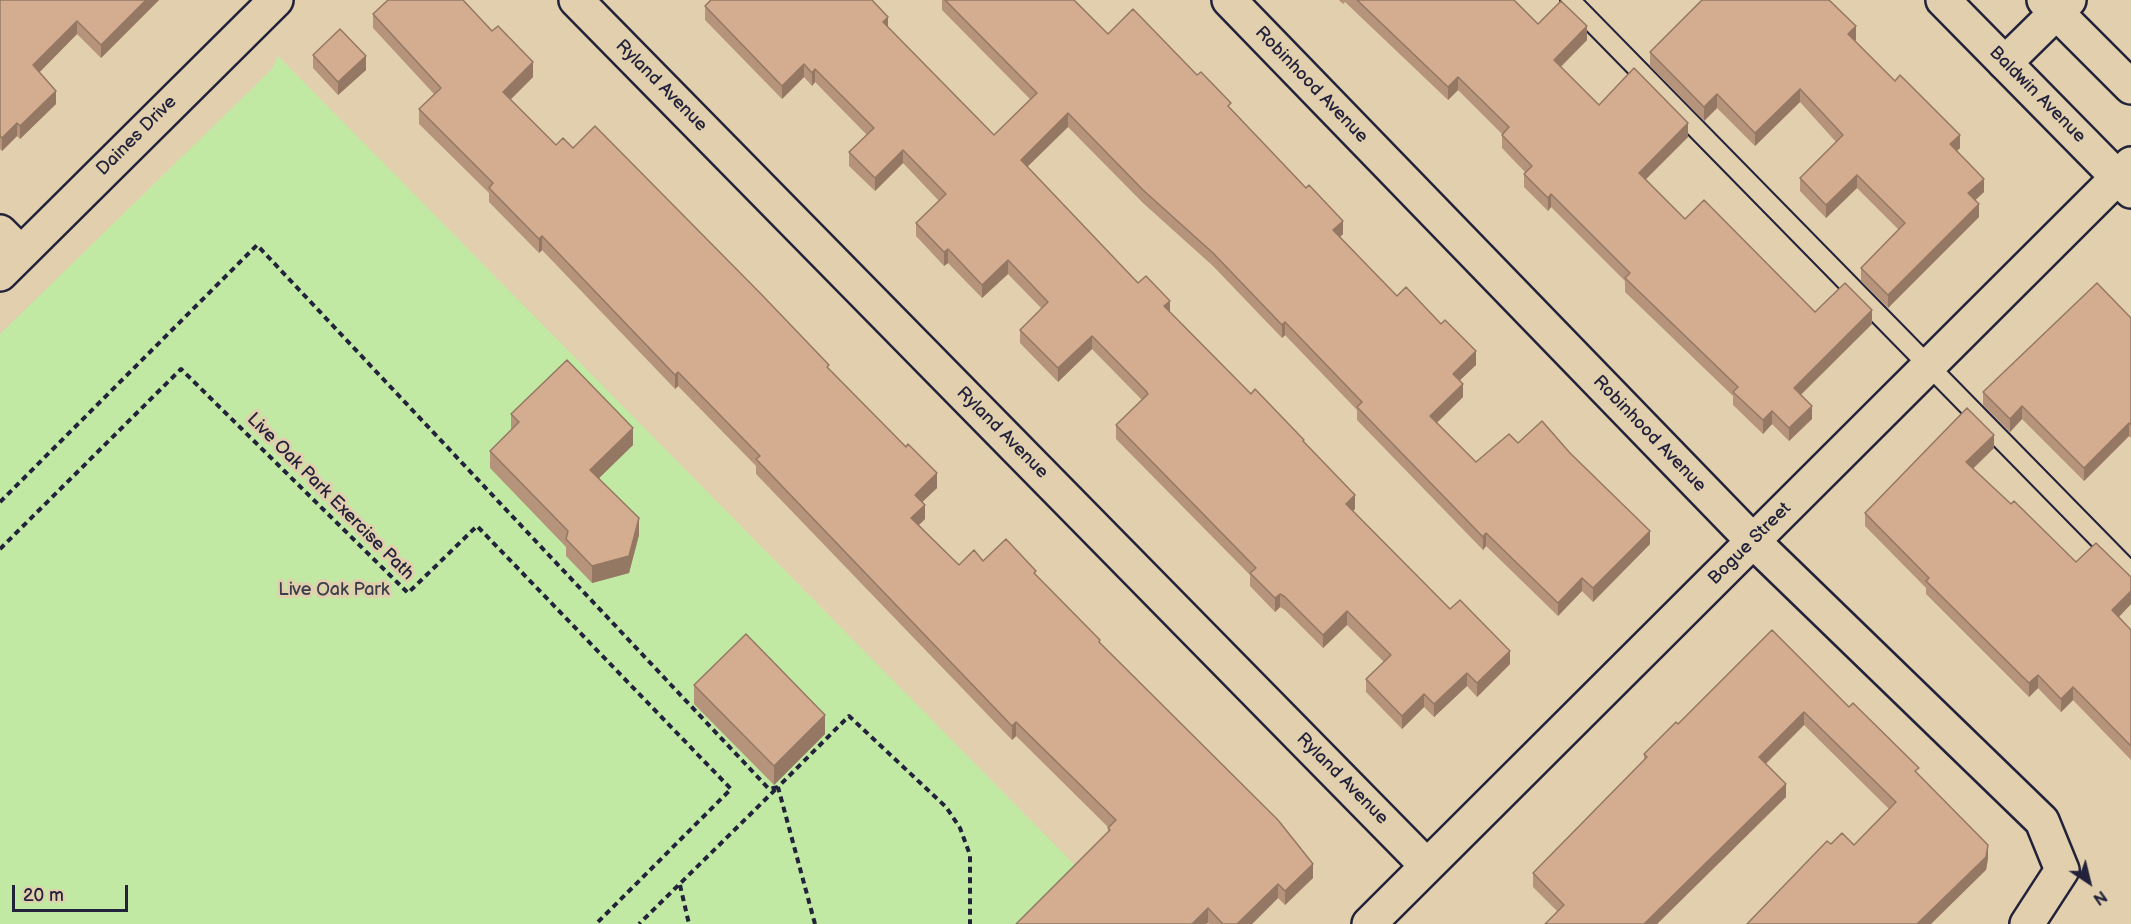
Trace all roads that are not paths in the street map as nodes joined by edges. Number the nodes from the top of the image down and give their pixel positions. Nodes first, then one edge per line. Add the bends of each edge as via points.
1 (276, 0) edge
2 (576, 0) edge
3 (1228, 0) edge
4 (1570, 0) edge
5 (1943, 0) edge
6 (2056, 4) edge
7 (2005, 63) junction
8 (2131, 87) edge
9 (2127, 177) edge
10 (7, 253) edge
11 (1930, 366) junction
12 (1754, 541) junction
13 (2131, 572) edge
14 (1427, 866) junction
15 (1369, 924) edge
16 (2027, 924) edge

1 - 10 street, Daines Drive
2 - 14 street, Ryland Avenue
3 - 12 street, Robinhood Avenue
4 - 11 lane
5 - 7 street, Baldwin Avenue
6 - 7 street
6 - 8 street
7 - 9 street, Baldwin Avenue
9 - 11 street, Bogue Street
11 - 12 street, Bogue Street
11 - 13 lane
12 - 14 street, Bogue Street
12 - 16 street, Robinhood Avenue via 2042,821 2062,870
14 - 15 street, Bogue Street

